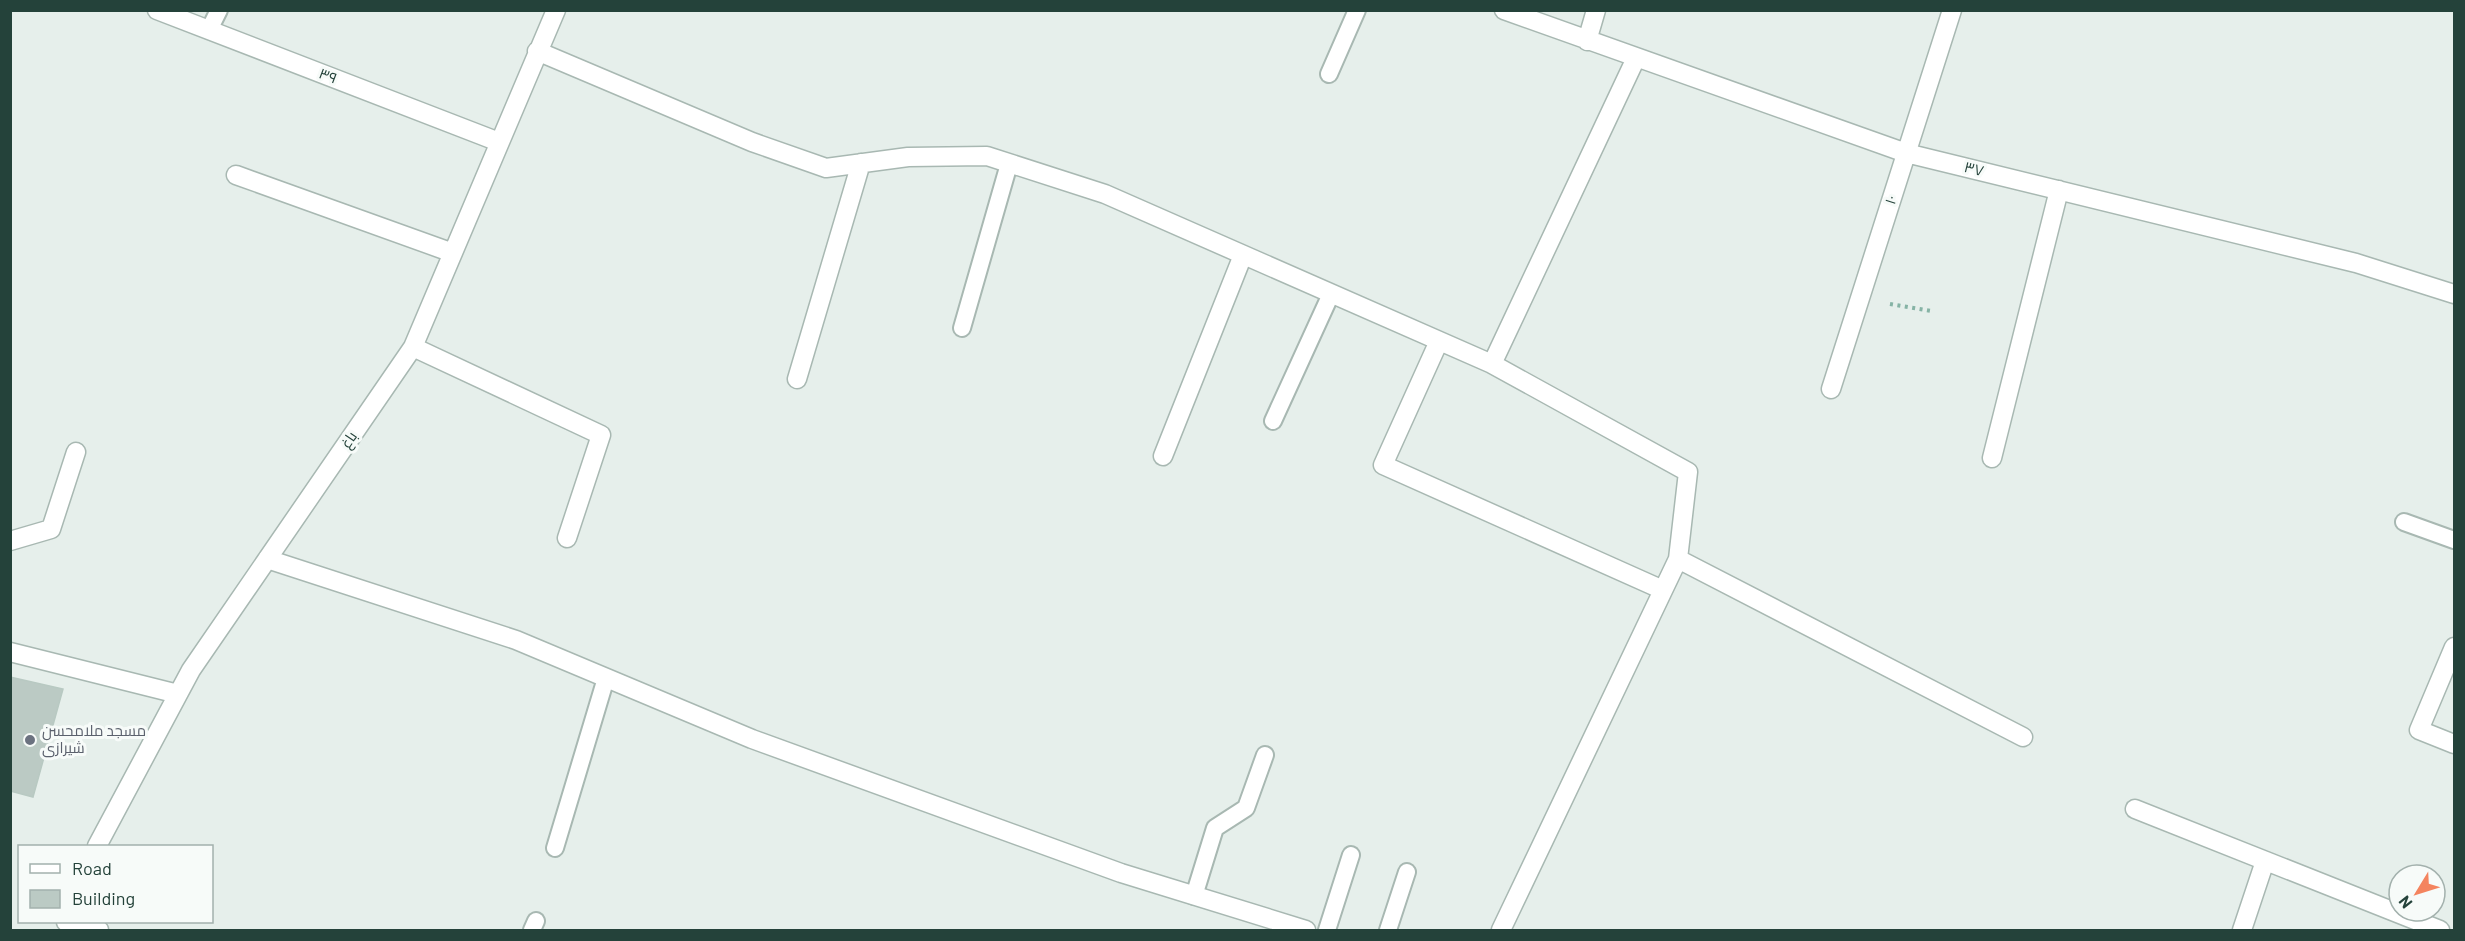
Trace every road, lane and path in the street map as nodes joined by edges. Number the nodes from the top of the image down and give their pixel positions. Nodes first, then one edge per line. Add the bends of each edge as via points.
1 (157, 10) edge
2 (219, 10) edge
3 (556, 10) edge
4 (1357, 10) edge
5 (1504, 10) edge
6 (1596, 10) edge
7 (1952, 10) edge
8 (209, 30) junction
9 (1587, 40) junction
10 (537, 51) junction
11 (1636, 58) junction
12 (1329, 74) dead end
13 (499, 142) junction
14 (1906, 153) junction
15 (861, 163) junction
16 (1009, 164) junction
17 (236, 175) dead end
18 (2059, 190) junction
19 (453, 253) junction
20 (1243, 255) junction
21 (1331, 294) junction
22 (2454, 294) edge
23 (1860, 299) junction
24 (1930, 311) dead end
25 (962, 328) dead end
26 (1439, 341) junction
27 (413, 347) junction
28 (1492, 364) junction
29 (797, 379) dead end
30 (1831, 389) dead end
31 (1273, 421) dead end
32 (76, 452) dead end
33 (1163, 456) dead end
34 (1992, 458) dead end
35 (2404, 522) dead end
36 (567, 538) dead end
37 (2454, 540) edge
38 (10, 541) edge
39 (267, 559) junction
40 (1678, 559) junction
41 (1663, 590) junction
42 (2454, 647) edge
43 (10, 652) edge
44 (606, 678) junction
45 (178, 694) junction
46 (2023, 737) dead end
47 (2454, 744) edge
48 (1265, 755) dead end
49 (2135, 809) dead end
50 (98, 845) edge
51 (555, 848) dead end
52 (1351, 855) dead end
53 (2265, 861) junction
54 (1407, 872) dead end
55 (1194, 896) junction
56 (73, 923) edge
57 (1507, 929) edge
58 (99, 930) edge
59 (1306, 930) edge
60 (1327, 930) edge
61 (1388, 930) edge
62 (2242, 930) edge
63 (2440, 930) edge

1 - 8 street, ۳۹
2 - 8 lane
3 - 10 street, باغ
4 - 12 lane
5 - 9 street, ۳۷
6 - 9 street
7 - 14 street, ۱۰
8 - 13 street, ۳۹
9 - 11 street, ۳۷
10 - 13 street, باغ
10 - 15 street via 826,168
11 - 14 street, ۳۷
11 - 28 street
13 - 19 street, باغ
14 - 18 street, ۳۷
14 - 23 street, ۱۰
15 - 16 street via 908,157 987,156
15 - 29 street
16 - 20 street via 1105,194
16 - 25 lane
17 - 19 street
18 - 22 street, ۳۷ via 2356,262
18 - 34 street
19 - 27 street, باغ
20 - 21 street
20 - 33 street
21 - 26 street
21 - 31 lane
23 - 24 path
23 - 30 street, ۱۰
26 - 28 street
26 - 41 street via 1383,465
27 - 36 street via 601,435
27 - 39 street, باغ
28 - 40 street via 1688,472
32 - 38 street via 51,529
35 - 37 lane
39 - 44 street via 516,640
39 - 45 street, باغ
40 - 41 street
40 - 46 street
41 - 57 street
42 - 47 street via 2419,730
43 - 45 street
44 - 51 lane
44 - 55 street via 752,739
45 - 50 street, باغ
48 - 55 lane via 1246,808 1215,828
49 - 53 street
52 - 60 lane
53 - 62 street
53 - 63 street
54 - 61 lane
55 - 59 street
56 - 58 street

